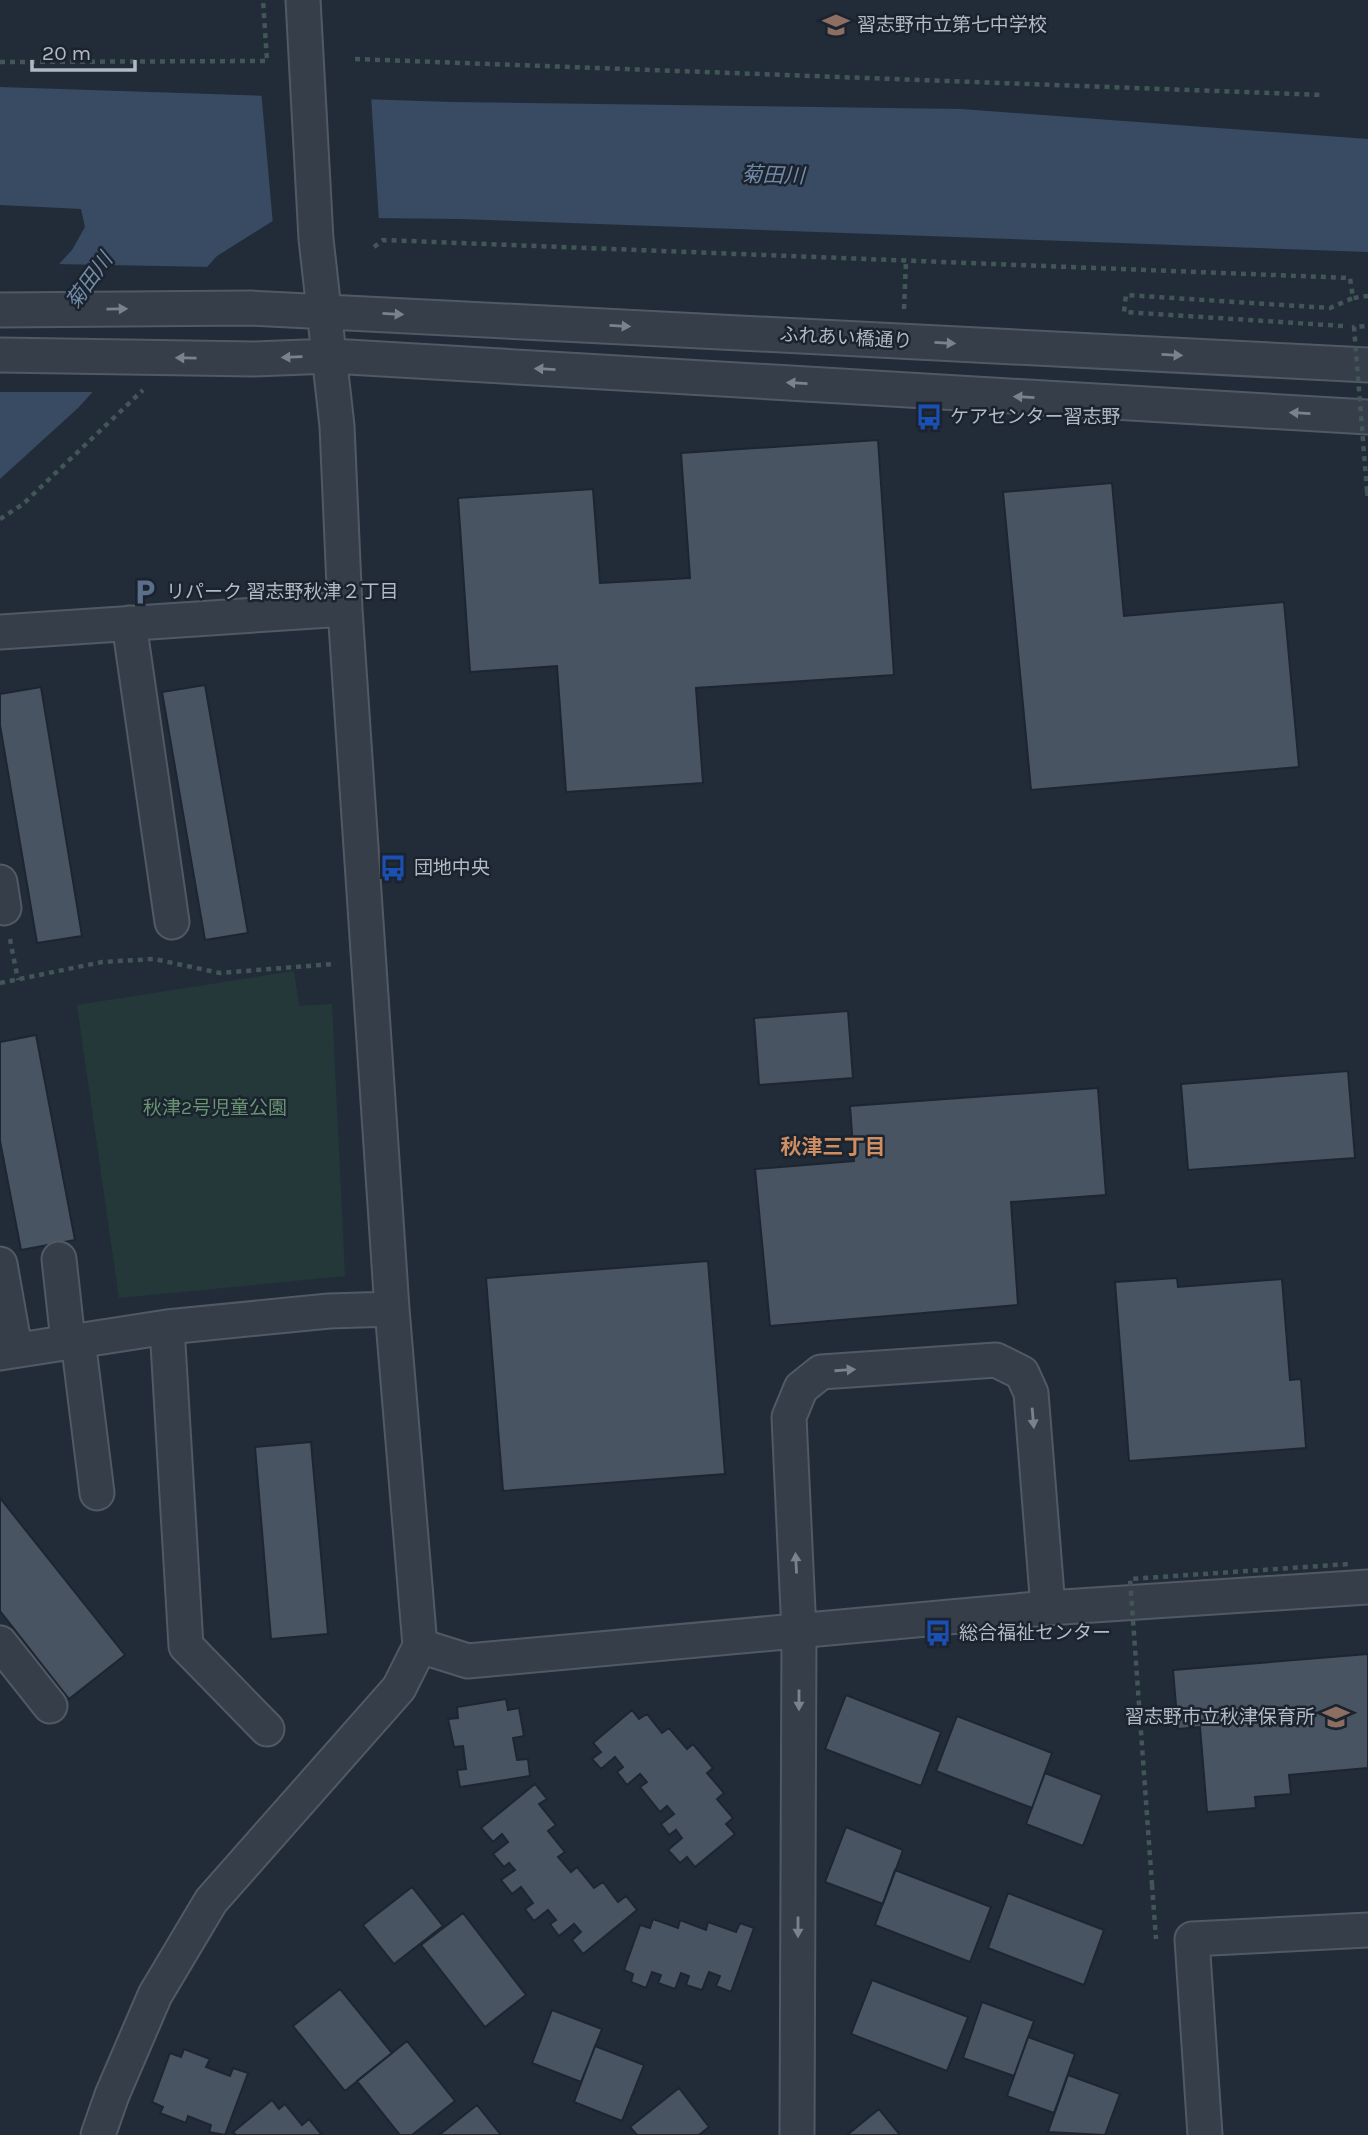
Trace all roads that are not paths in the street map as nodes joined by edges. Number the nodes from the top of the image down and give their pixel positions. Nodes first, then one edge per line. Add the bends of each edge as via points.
1 (303, 0) edge
2 (0, 310) edge
3 (325, 311) junction
4 (0, 355) edge
5 (331, 356) junction
6 (1368, 365) edge
7 (1368, 417) edge
8 (345, 609) junction
9 (129, 623) junction
10 (0, 632) edge
11 (172, 922) dead end
12 (60, 1259) dead end
13 (0, 1264) edge
14 (392, 1310) junction
15 (167, 1328) junction
16 (73, 1340) junction
17 (7, 1351) edge
18 (97, 1493) dead end
19 (1358, 1576) edge
20 (1048, 1608) junction
21 (799, 1632) junction
22 (0, 1643) edge
23 (420, 1646) junction
24 (50, 1706) dead end
25 (267, 1729) dead end
26 (1368, 1930) edge
27 (98, 2135) edge
28 (797, 2135) edge
29 (1205, 2135) edge

1 - 3 street via 316,247
2 -> 3 street, ふれあい橋通り
3 - 5 street
3 -> 6 street, ふれあい橋通り
5 -> 4 street
7 -> 5 street
5 - 8 street
8 - 9 street
8 - 14 street
9 - 10 street
9 - 11 street
12 - 16 street
13 - 17 street
14 - 15 street via 329,1311
14 - 23 street
15 - 16 street
15 - 25 street via 186,1646
16 - 17 street
16 - 18 street
19 - 20 street
20 - 21 street
21 -> 20 street via 789,1417 801,1388 821,1372 996,1360 1022,1373 1031,1393
21 - 23 street via 468,1661
21 -> 28 street
22 - 24 street
23 - 27 street via 398,1688 211,1901 155,1995
26 - 29 street via 1192,1939

